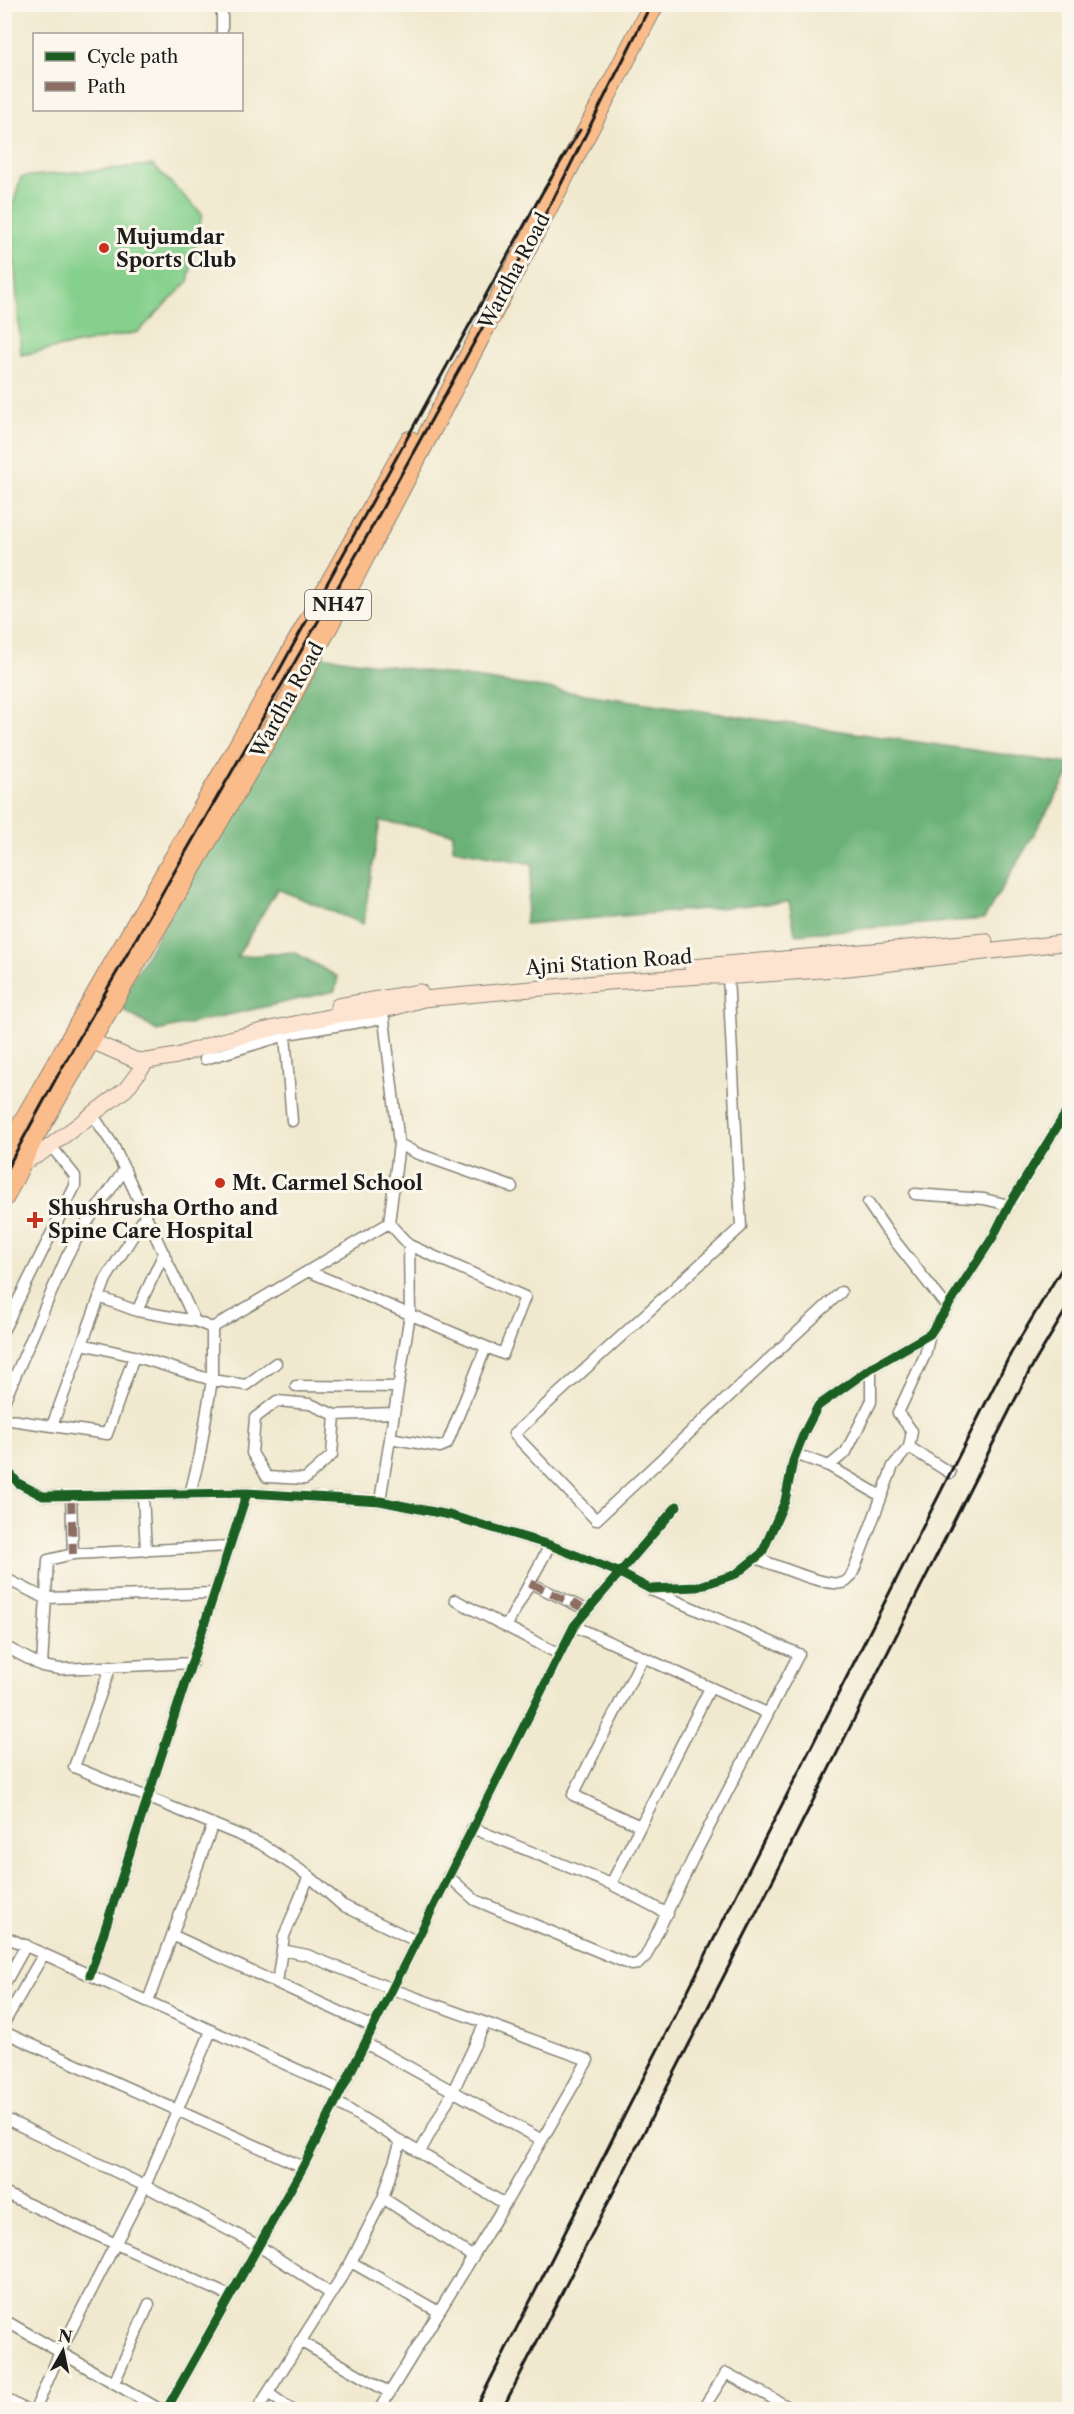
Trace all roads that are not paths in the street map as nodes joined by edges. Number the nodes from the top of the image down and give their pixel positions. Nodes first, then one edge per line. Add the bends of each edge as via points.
1 (222, 4) edge
2 (644, 4) edge
3 (654, 4) edge
4 (222, 33) edge
5 (1070, 933) edge
6 (1070, 942) edge
7 (962, 948) junction
8 (722, 972) junction
9 (383, 1008) junction
10 (85, 1033) junction
11 (285, 1035) junction
12 (157, 1058) junction
13 (205, 1059) dead end
14 (1070, 1106) edge
15 (92, 1114) junction
16 (292, 1121) dead end
17 (399, 1144) junction
18 (51, 1146) junction
19 (9, 1156) edge
20 (124, 1169) junction
21 (512, 1187) dead end
22 (915, 1194) dead end
23 (4, 1197) edge
24 (868, 1203) dead end
25 (1009, 1204) junction
26 (146, 1215) junction
27 (389, 1223) junction
28 (409, 1245) junction
29 (164, 1253) junction
30 (308, 1271) junction
31 (841, 1292) dead end
32 (99, 1297) junction
33 (947, 1307) junction
34 (137, 1311) junction
35 (410, 1314) junction
36 (195, 1321) junction
37 (212, 1328) junction
38 (4, 1329) edge
39 (930, 1334) junction
40 (82, 1344) junction
41 (486, 1347) junction
42 (134, 1356) junction
43 (276, 1363) dead end
44 (871, 1368) junction
45 (212, 1380) junction
46 (296, 1386) dead end
47 (398, 1387) junction
48 (4, 1402) edge
49 (394, 1413) junction
50 (336, 1415) junction
51 (4, 1419) edge
52 (52, 1426) junction
53 (390, 1438) junction
54 (909, 1447) junction
55 (795, 1454) junction
56 (4, 1466) edge
57 (829, 1466) junction
58 (950, 1473) dead end
59 (280, 1478) junction
60 (247, 1493) junction
61 (190, 1494) junction
62 (280, 1495) junction
63 (143, 1496) junction
64 (881, 1496) junction
65 (70, 1497) junction
66 (380, 1501) junction
67 (677, 1506) dead end
68 (550, 1545) junction
69 (230, 1546) junction
70 (146, 1551) junction
71 (74, 1554) junction
72 (755, 1558) junction
73 (618, 1572) junction
74 (4, 1578) edge
75 (530, 1583) junction
76 (650, 1589) junction
77 (215, 1593) junction
78 (45, 1598) junction
79 (455, 1600) dead end
80 (587, 1610) junction
81 (574, 1626) junction
82 (506, 1627) junction
83 (4, 1646) edge
84 (559, 1654) junction
85 (643, 1657) junction
86 (193, 1663) junction
87 (42, 1666) junction
88 (111, 1666) junction
89 (710, 1688) junction
90 (767, 1713) junction
91 (148, 1798) junction
92 (213, 1824) junction
93 (640, 1826) junction
94 (472, 1828) junction
95 (309, 1876) junction
96 (448, 1876) junction
97 (611, 1884) junction
98 (668, 1914) junction
99 (172, 1935) junction
100 (4, 1936) edge
101 (416, 1941) junction
102 (26, 1946) junction
103 (282, 1950) junction
104 (44, 1955) junction
105 (90, 1975) junction
106 (278, 1983) junction
107 (4, 1985) edge
108 (392, 1989) junction
109 (148, 2001) junction
110 (4, 2023) edge
111 (485, 2023) junction
112 (373, 2026) junction
113 (211, 2031) junction
114 (4, 2032) edge
115 (366, 2043) junction
116 (342, 2091) junction
117 (453, 2091) junction
118 (336, 2102) junction
119 (178, 2110) junction
120 (4, 2118) edge
121 (542, 2140) junction
122 (401, 2141) junction
123 (420, 2152) junction
124 (303, 2167) junction
125 (145, 2186) junction
126 (4, 2193) edge
127 (383, 2198) junction
128 (505, 2204) junction
129 (115, 2244) junction
130 (259, 2246) junction
131 (473, 2258) junction
132 (351, 2262) junction
133 (331, 2294) junction
134 (230, 2296) junction
135 (149, 2304) dead end
136 (439, 2312) junction
137 (4, 2320) edge
138 (300, 2342) junction
139 (60, 2352) junction
140 (114, 2383) junction
141 (268, 2393) junction
142 (390, 2393) junction
143 (4, 2398) edge
144 (26, 2409) edge
145 (35, 2409) edge
146 (164, 2409) edge
147 (257, 2409) edge
148 (292, 2409) edge
149 (379, 2409) edge
150 (702, 2409) edge
151 (794, 2409) edge

1 - 4 street
2 - 10 highway, Wardha Road / NH47
3 - 10 highway, Wardha Road / NH47 via 288,702
5 - 7 main road, Ajni Station Road
6 - 7 main road, Ajni Station Road
7 - 8 main road, Ajni Station Road
8 - 9 main road, Ajni Station Road via 423,999
8 - 31 street via 741,1227 514,1434 596,1520
9 - 11 street
9 - 12 main road, Ajni Station Road via 283,1018
9 - 17 street
10 - 12 main road
10 - 19 highway, Wardha Road / NH47
11 - 13 street
11 - 16 street
12 - 15 main road via 126,1089
14 - 25 street
15 - 18 main road
15 - 20 street via 113,1144
17 - 21 street
17 - 27 street
18 - 19 main road
18 - 38 street via 75,1176 75,1186
19 - 23 highway, Wardha Road / NH47
20 - 26 street
20 - 48 street via 67,1256
22 - 25 street
24 - 33 street
25 - 33 street via 993,1237
26 - 29 street
26 - 32 street
27 - 28 street
27 - 30 street
28 - 35 street
28 - 41 street via 525,1297 503,1354
29 - 34 street
29 - 36 street
30 - 35 street
30 - 37 street
32 - 34 street
32 - 40 street
33 - 39 street
34 - 36 street
35 - 41 street
35 - 47 street
36 - 37 street
37 - 45 street
39 - 44 street
39 - 54 street via 925,1355 898,1413 912,1431
40 - 42 street
40 - 52 street
41 - 53 street via 447,1444 440,1447
42 - 45 street
42 - 52 street via 107,1434
43 - 45 street via 246,1385
44 - 55 street via 818,1406
44 - 57 street via 871,1402 846,1452
45 - 61 street
46 - 47 street
47 - 49 street
49 - 50 street
49 - 53 street
50 - 59 street via 332,1455 305,1479
50 - 59 street via 310,1404 277,1401 255,1418 252,1454 267,1477
51 - 52 street
53 - 66 street
54 - 58 street
54 - 64 street via 893,1466
55 - 57 street
55 - 72 street via 785,1501 762,1553
56 - 65 street via 18,1483 43,1496
57 - 64 street
59 - 62 street
60 - 61 street
60 - 62 street
60 - 69 street
61 - 63 street
62 - 66 street
63 - 65 street
63 - 70 street
64 - 72 street via 856,1565 849,1580 843,1583 827,1582
65 - 71 street
66 - 68 street via 449,1515
67 - 73 street
68 - 73 street
68 - 75 street
69 - 70 street
69 - 77 street
70 - 71 street
71 - 78 street via 48,1560
72 - 76 street via 736,1574 697,1587
73 - 76 street
73 - 80 street
74 - 78 street
75 - 80 street
75 - 82 street
76 - 90 street via 799,1654
77 - 78 street
77 - 86 street
78 - 87 street
79 - 82 street
80 - 81 street
81 - 84 street
81 - 85 street
82 - 84 street
83 - 87 street
84 - 94 street
85 - 89 street
85 - 93 street via 573,1796
86 - 88 street
86 - 91 street
87 - 88 street
88 - 91 street via 74,1767
89 - 90 street
89 - 93 street
90 - 98 street
91 - 92 street
91 - 105 street
92 - 95 street via 261,1844
92 - 99 street
93 - 97 street
94 - 96 street
94 - 97 street
95 - 101 street via 342,1905
95 - 103 street
96 - 98 street via 475,1900 631,1965 646,1956
96 - 101 street
97 - 98 street
99 - 106 street
99 - 109 street
100 - 102 street
101 - 108 street
102 - 104 street
102 - 107 street
103 - 106 street
103 - 108 street via 307,1955
104 - 105 street
104 - 110 street
105 - 109 street
106 - 112 street
108 - 111 street
108 - 112 street
109 - 113 street
111 - 117 street
111 - 121 street via 588,2060
112 - 115 street
113 - 116 street
113 - 119 street
114 - 119 street
115 - 116 street
115 - 117 street
116 - 118 street
117 - 121 street
117 - 123 street
118 - 122 street
118 - 124 street
119 - 124 street
119 - 125 street
120 - 125 street
121 - 128 street
122 - 123 street
122 - 127 street
123 - 128 street
124 - 130 street
125 - 129 street
125 - 130 street
126 - 129 street
127 - 131 street
127 - 132 street
128 - 131 street
129 - 134 street
129 - 139 street
130 - 133 street
130 - 134 street
131 - 136 street
132 - 133 street
132 - 136 street
133 - 138 street
134 - 146 street
135 - 140 street
136 - 142 street
137 - 139 street
138 - 141 street
138 - 142 street
139 - 140 street
139 - 145 street
140 - 146 street
141 - 147 street
141 - 148 street
142 - 149 street
143 - 144 street
150 - 151 street via 726,2373

